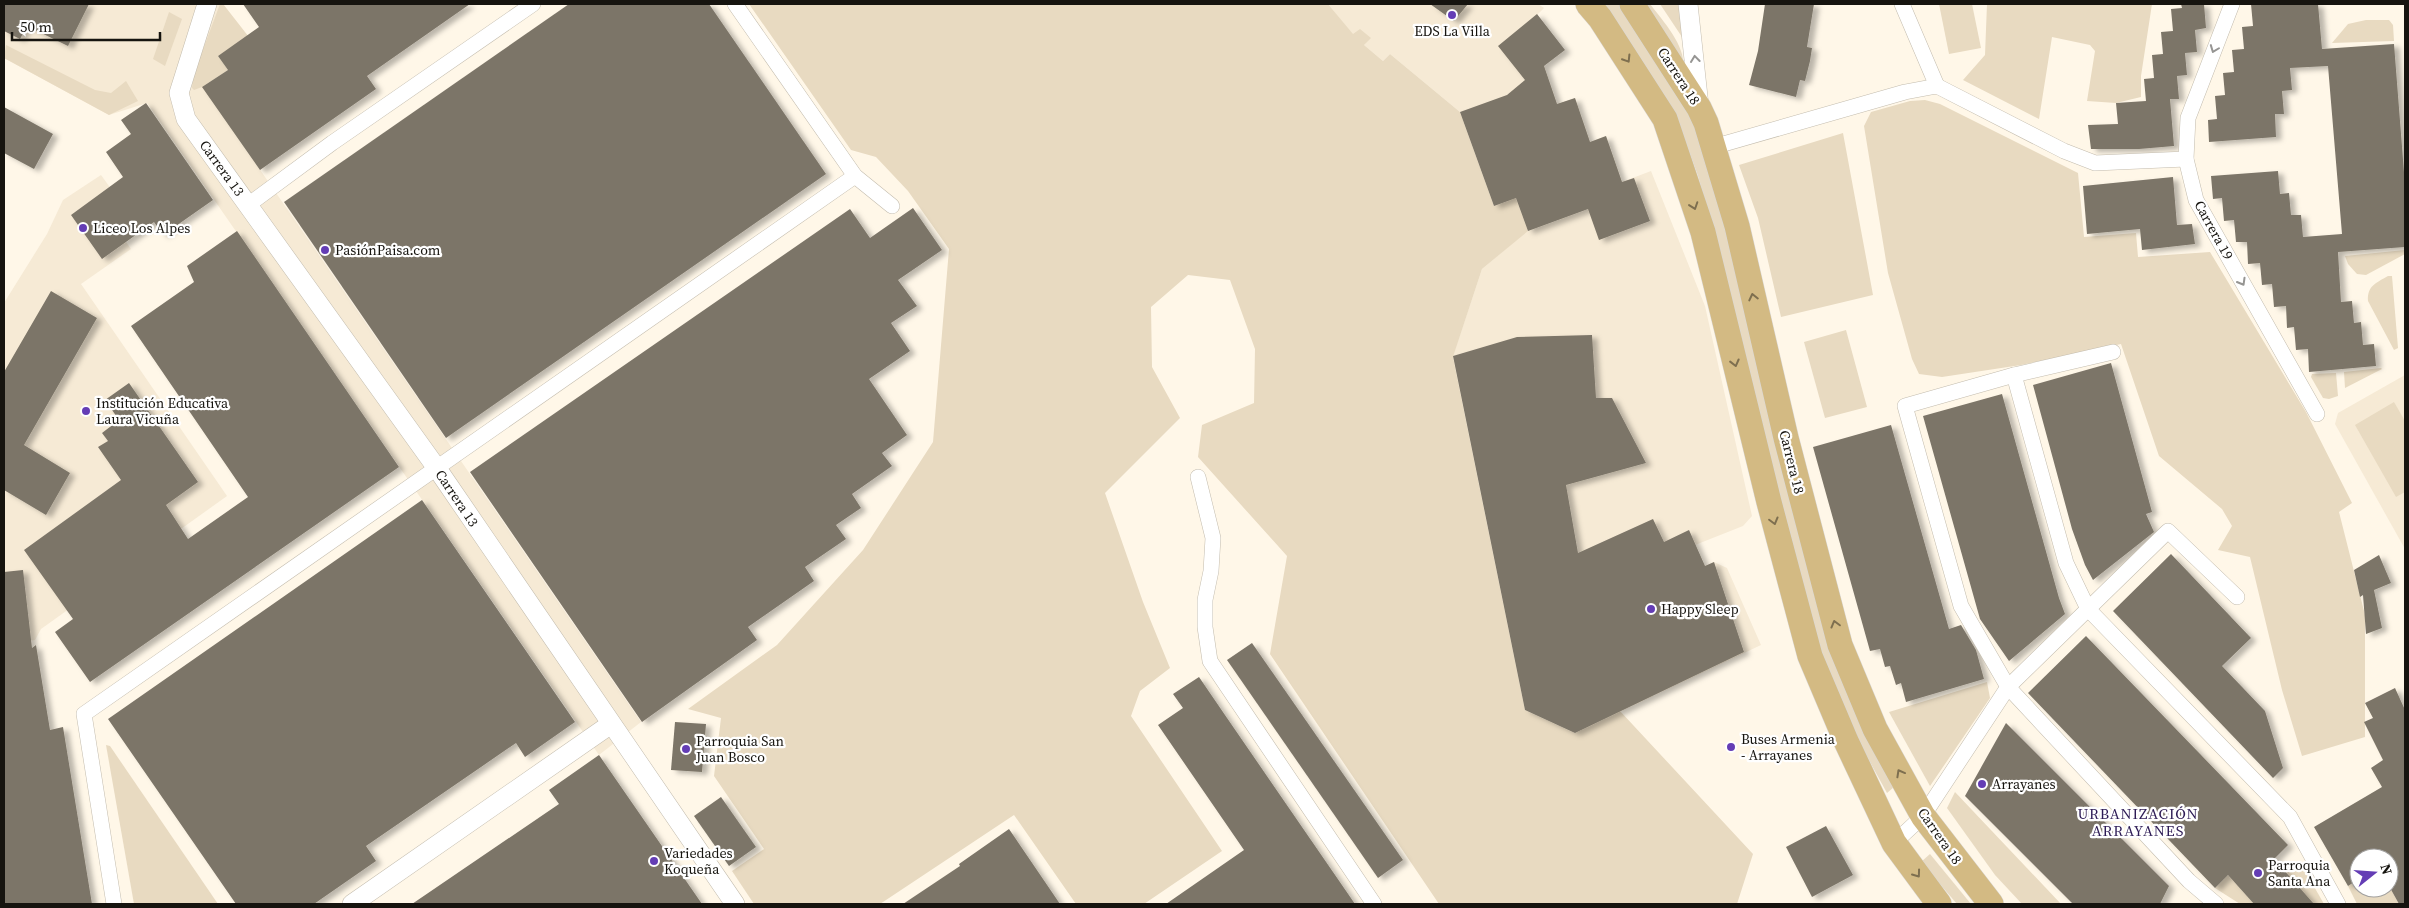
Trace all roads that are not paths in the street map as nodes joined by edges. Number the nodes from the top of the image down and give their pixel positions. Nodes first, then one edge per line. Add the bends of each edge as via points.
1 (207, 4) edge
2 (533, 4) edge
3 (735, 4) edge
4 (1588, 4) edge
5 (1632, 4) edge
6 (1688, 4) edge
7 (1902, 4) edge
8 (2232, 4) edge
9 (1937, 86) junction
10 (1699, 108) junction
11 (1713, 147) junction
12 (2186, 159) junction
13 (855, 176) junction
14 (248, 204) junction
15 (892, 206) dead end
16 (2113, 352) dead end
17 (2014, 375) junction
18 (2317, 414) dead end
19 (436, 468) junction
20 (1198, 477) dead end
21 (2237, 597) dead end
22 (2088, 609) junction
23 (2008, 687) junction
24 (611, 724) junction
25 (1923, 816) junction
26 (1894, 843) junction
27 (114, 904) edge
28 (352, 904) edge
29 (735, 904) edge
30 (1374, 904) edge
31 (1939, 904) edge
32 (1991, 904) edge
33 (2216, 904) edge
34 (2338, 904) edge

1 - 14 street, Carrera 13 via 179,93 186,119
2 - 14 street
3 - 13 street
4 -> 26 main road via 1664,119 1703,232 1810,656
5 - 10 main road, Carrera 18
10 -> 6 street
7 - 9 street
8 -> 12 street, Carrera 19 via 2188,118
9 - 11 street via 1905,92
9 - 12 street via 2064,151 2095,163
10 - 11 main road, Carrera 18
25 -> 11 main road, Carrera 18 via 1875,729 1840,645 1786,438 1737,226
12 -> 18 street, Carrera 19 via 2196,200
13 - 15 street
13 - 19 street
14 - 19 street, Carrera 13
16 - 17 street
17 - 22 street via 2066,564
17 - 23 street via 1905,406 1961,606
19 - 24 street, Carrera 13
19 - 27 street via 84,714
20 - 30 street via 1213,538 1205,600 1210,661
21 - 22 street via 2168,531
22 - 23 street
22 - 34 street via 2290,817
23 - 25 street
23 - 33 street via 2189,881
24 - 28 street
24 - 29 street, Carrera 13
25 - 26 street
25 - 32 main road, Carrera 18
26 -> 31 main road

